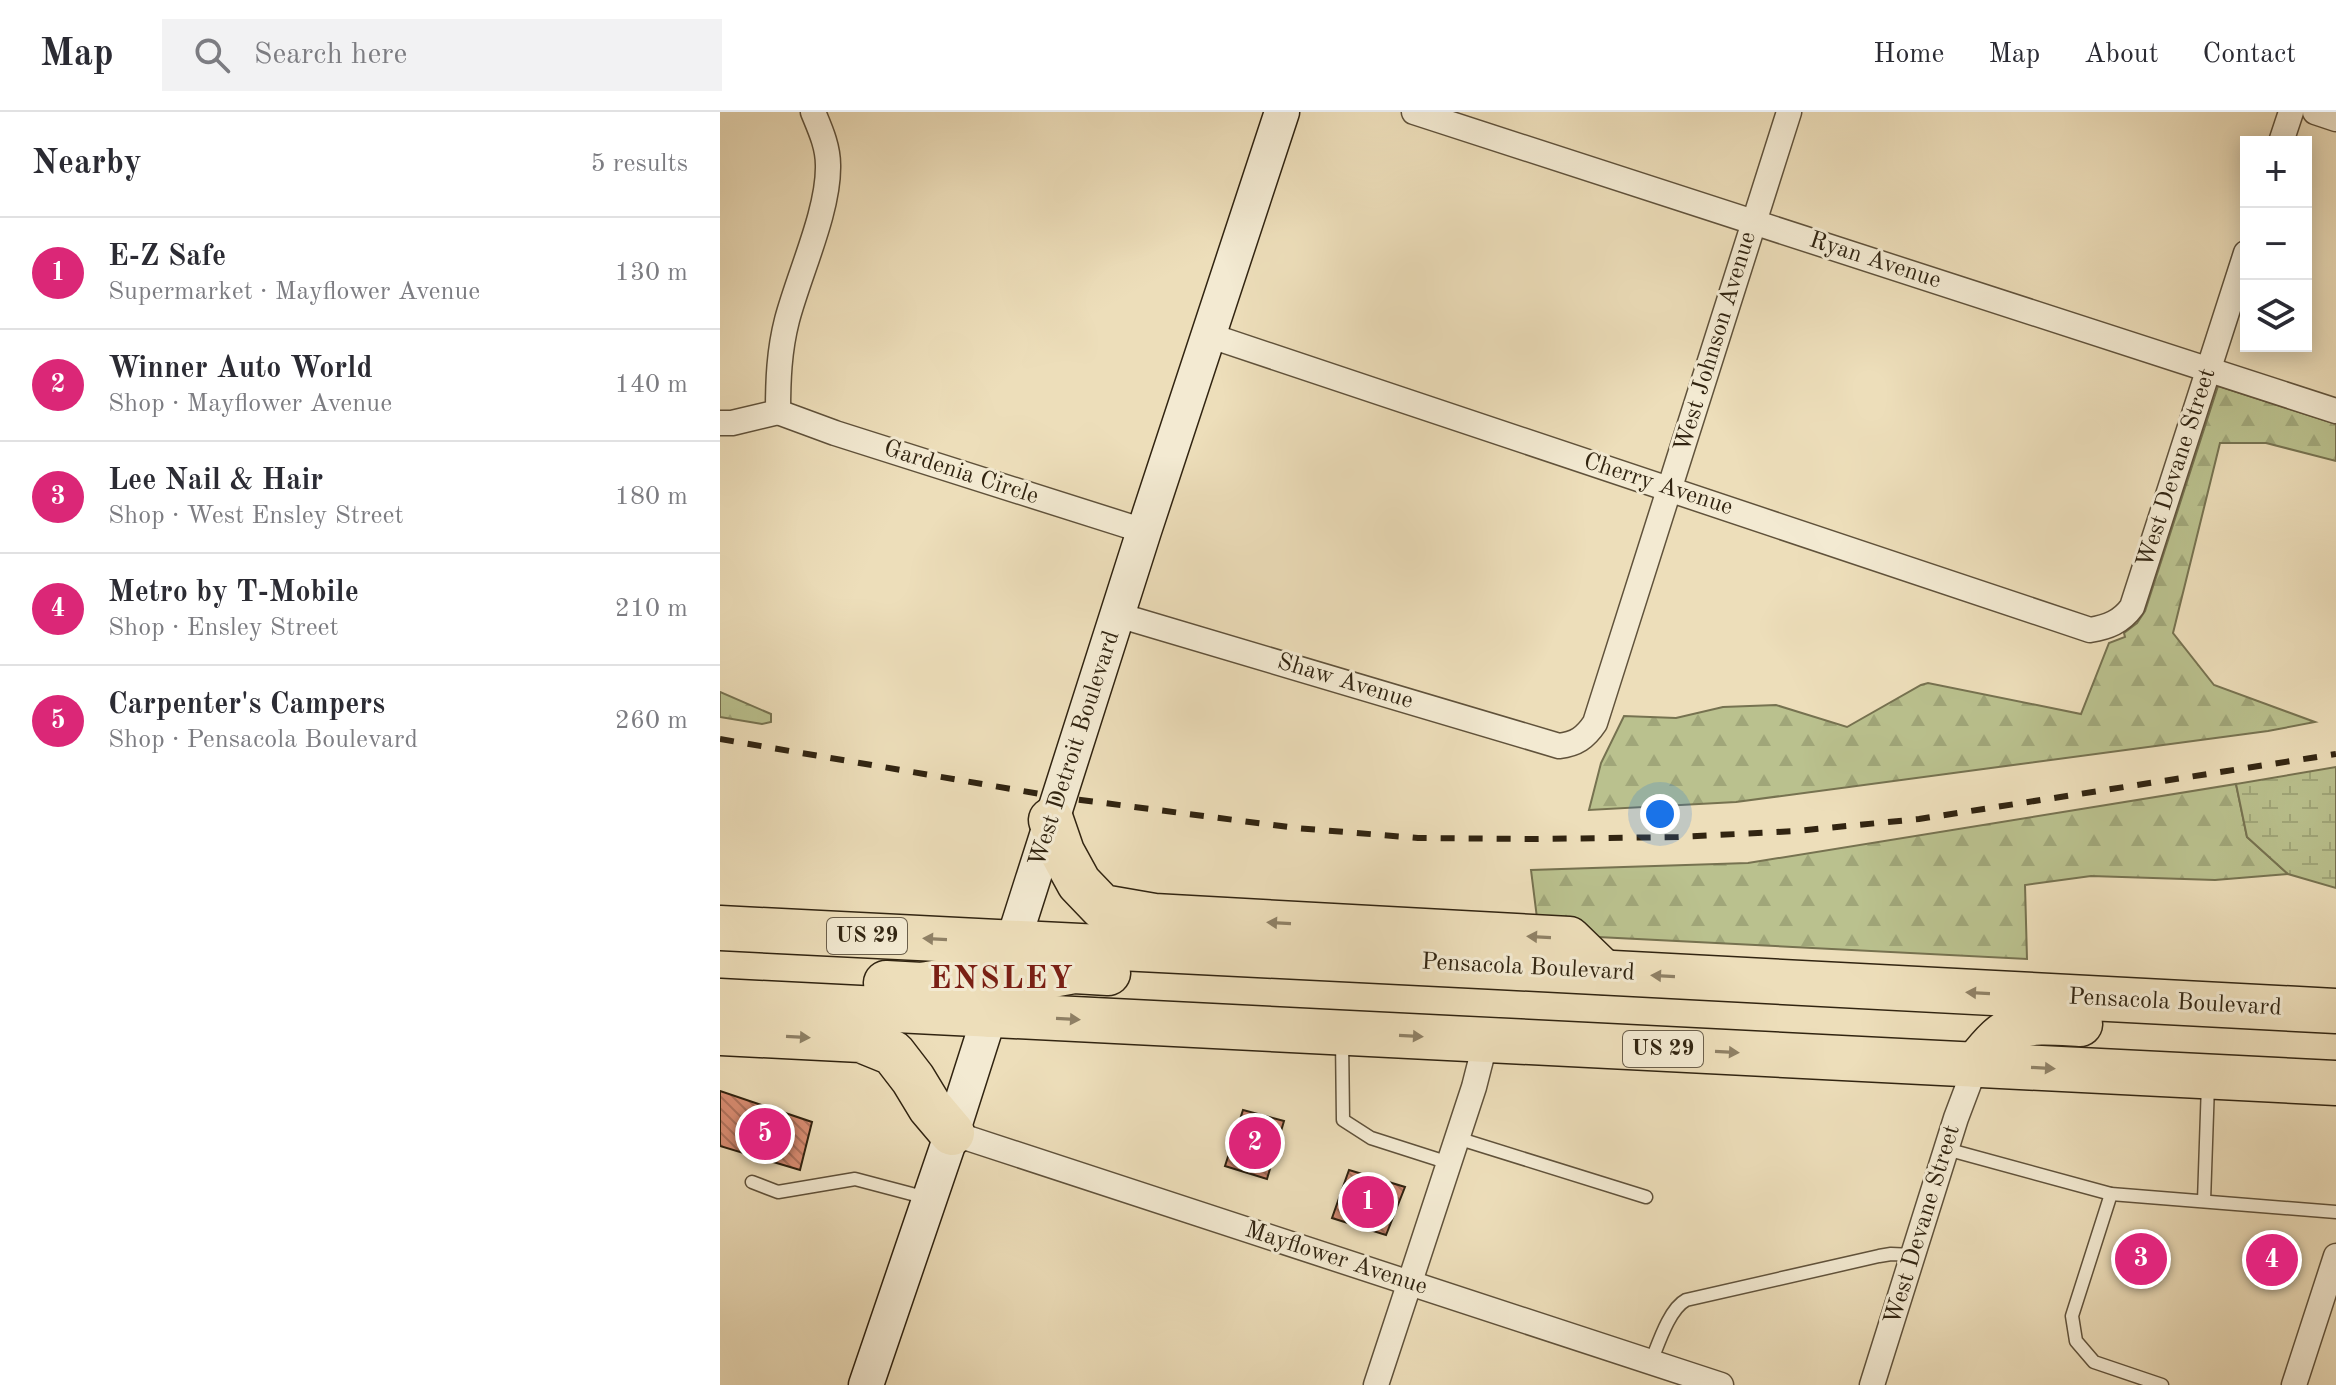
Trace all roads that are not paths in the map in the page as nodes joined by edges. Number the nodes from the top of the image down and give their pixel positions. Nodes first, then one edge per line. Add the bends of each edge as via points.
1 (813, 112) edge
2 (1282, 112) edge
3 (1414, 112) edge
4 (1789, 112) edge
5 (2291, 112) edge
6 (2315, 112) edge
7 (2336, 119) edge
8 (2283, 136) edge
9 (1753, 222) junction
10 (2240, 272) edge
11 (1208, 335) junction
12 (2209, 369) junction
13 (2336, 411) edge
14 (778, 412) junction
15 (720, 423) edge
16 (1669, 489) junction
17 (1144, 531) junction
18 (1118, 615) junction
19 (2108, 627) joint
20 (1572, 744) joint
21 (1051, 820) junction
22 (720, 928) edge
23 (1013, 943) junction
24 (1499, 967) junction
25 (1603, 972) junction
26 (720, 974) edge
27 (720, 1001) edge
28 (2328, 1011) edge
29 (990, 1015) junction
30 (1342, 1032) junction
31 (720, 1033) edge
32 (1486, 1040) junction
33 (1976, 1065) junction
34 (2208, 1076) junction
35 (2336, 1083) edge
36 (952, 1133) junction
37 (1457, 1138) junction
38 (1946, 1149) junction
39 (1449, 1163) junction
40 (752, 1182) dead end
41 (2111, 1194) junction
42 (1646, 1197) dead end
43 (930, 1199) junction
44 (2204, 1201) junction
45 (2336, 1212) edge
46 (1913, 1255) junction
47 (2336, 1256) edge
48 (1410, 1283) junction
49 (2332, 1283) edge
50 (1651, 1362) junction
51 (866, 1385) edge
52 (1376, 1385) edge
53 (1721, 1385) edge
54 (1872, 1385) edge
55 (2162, 1385) edge
56 (2294, 1385) edge

1 - 14 street via 828,163 827,192 783,337
2 - 11 street, West Detroit Boulevard
3 - 9 street, Ryan Avenue
4 - 9 street, West Johnson Avenue
5 - 8 street
6 - 7 street
9 - 12 street, Ryan Avenue
9 - 16 street, West Johnson Avenue
10 - 12 street, West Devane Street
11 - 16 street, Cherry Avenue
11 - 17 street, West Detroit Boulevard
12 - 13 street, Ryan Avenue
12 - 19 street, West Devane Street via 2132,607
14 - 15 street
14 - 17 street, Gardenia Circle
16 - 19 street, Cherry Avenue via 2090,630
16 - 20 street, West Johnson Avenue via 1595,723
17 - 18 street, West Detroit Boulevard
18 - 20 street, Shaw Avenue via 1559,746
18 - 21 street, West Detroit Boulevard
21 - 23 street, West Detroit Boulevard
25 -> 21 highway via 1569,939 1154,916 1102,907 1079,883
23 -> 22 highway, Pensacola Boulevard / US 29
23 - 24 highway, Pensacola Boulevard / US 29
23 - 26 highway via 975,976 922,985
23 - 29 street, West Detroit Boulevard
24 - 25 highway, Pensacola Boulevard / US 29
24 - 29 highway via 1426,989 1074,971 1030,979
28 -> 25 highway, Pensacola Boulevard / US 29
27 - 29 highway, US 29
28 - 33 highway via 2226,1031 2035,1022 2007,1030
29 -> 30 highway, US 29
29 - 36 street, West Detroit Boulevard
30 -> 32 highway, US 29
30 - 39 lane via 1343,1120 1371,1138
31 -> 36 highway via 861,1040 893,1053
32 -> 33 highway, US 29
32 - 37 street
33 -> 34 highway, US 29
33 - 38 street, West Devane Street
34 - 35 highway, US 29
34 - 44 lane
36 - 43 street, West Detroit Boulevard
36 - 48 street, Mayflower Avenue
37 - 39 street
37 - 42 lane
38 - 41 lane
38 - 46 street, West Devane Street
39 - 48 street
40 - 43 lane via 778,1192 855,1179
41 - 44 lane
41 - 55 lane via 2072,1316 2076,1341 2094,1362
43 - 51 street, West Detroit Boulevard
44 - 45 lane
46 - 50 lane via 1879,1256 1686,1300 1662,1333
46 - 54 street, West Devane Street
47 - 49 street
48 - 50 street, Mayflower Avenue
48 - 52 street
49 - 56 street
50 - 53 street, Mayflower Avenue

